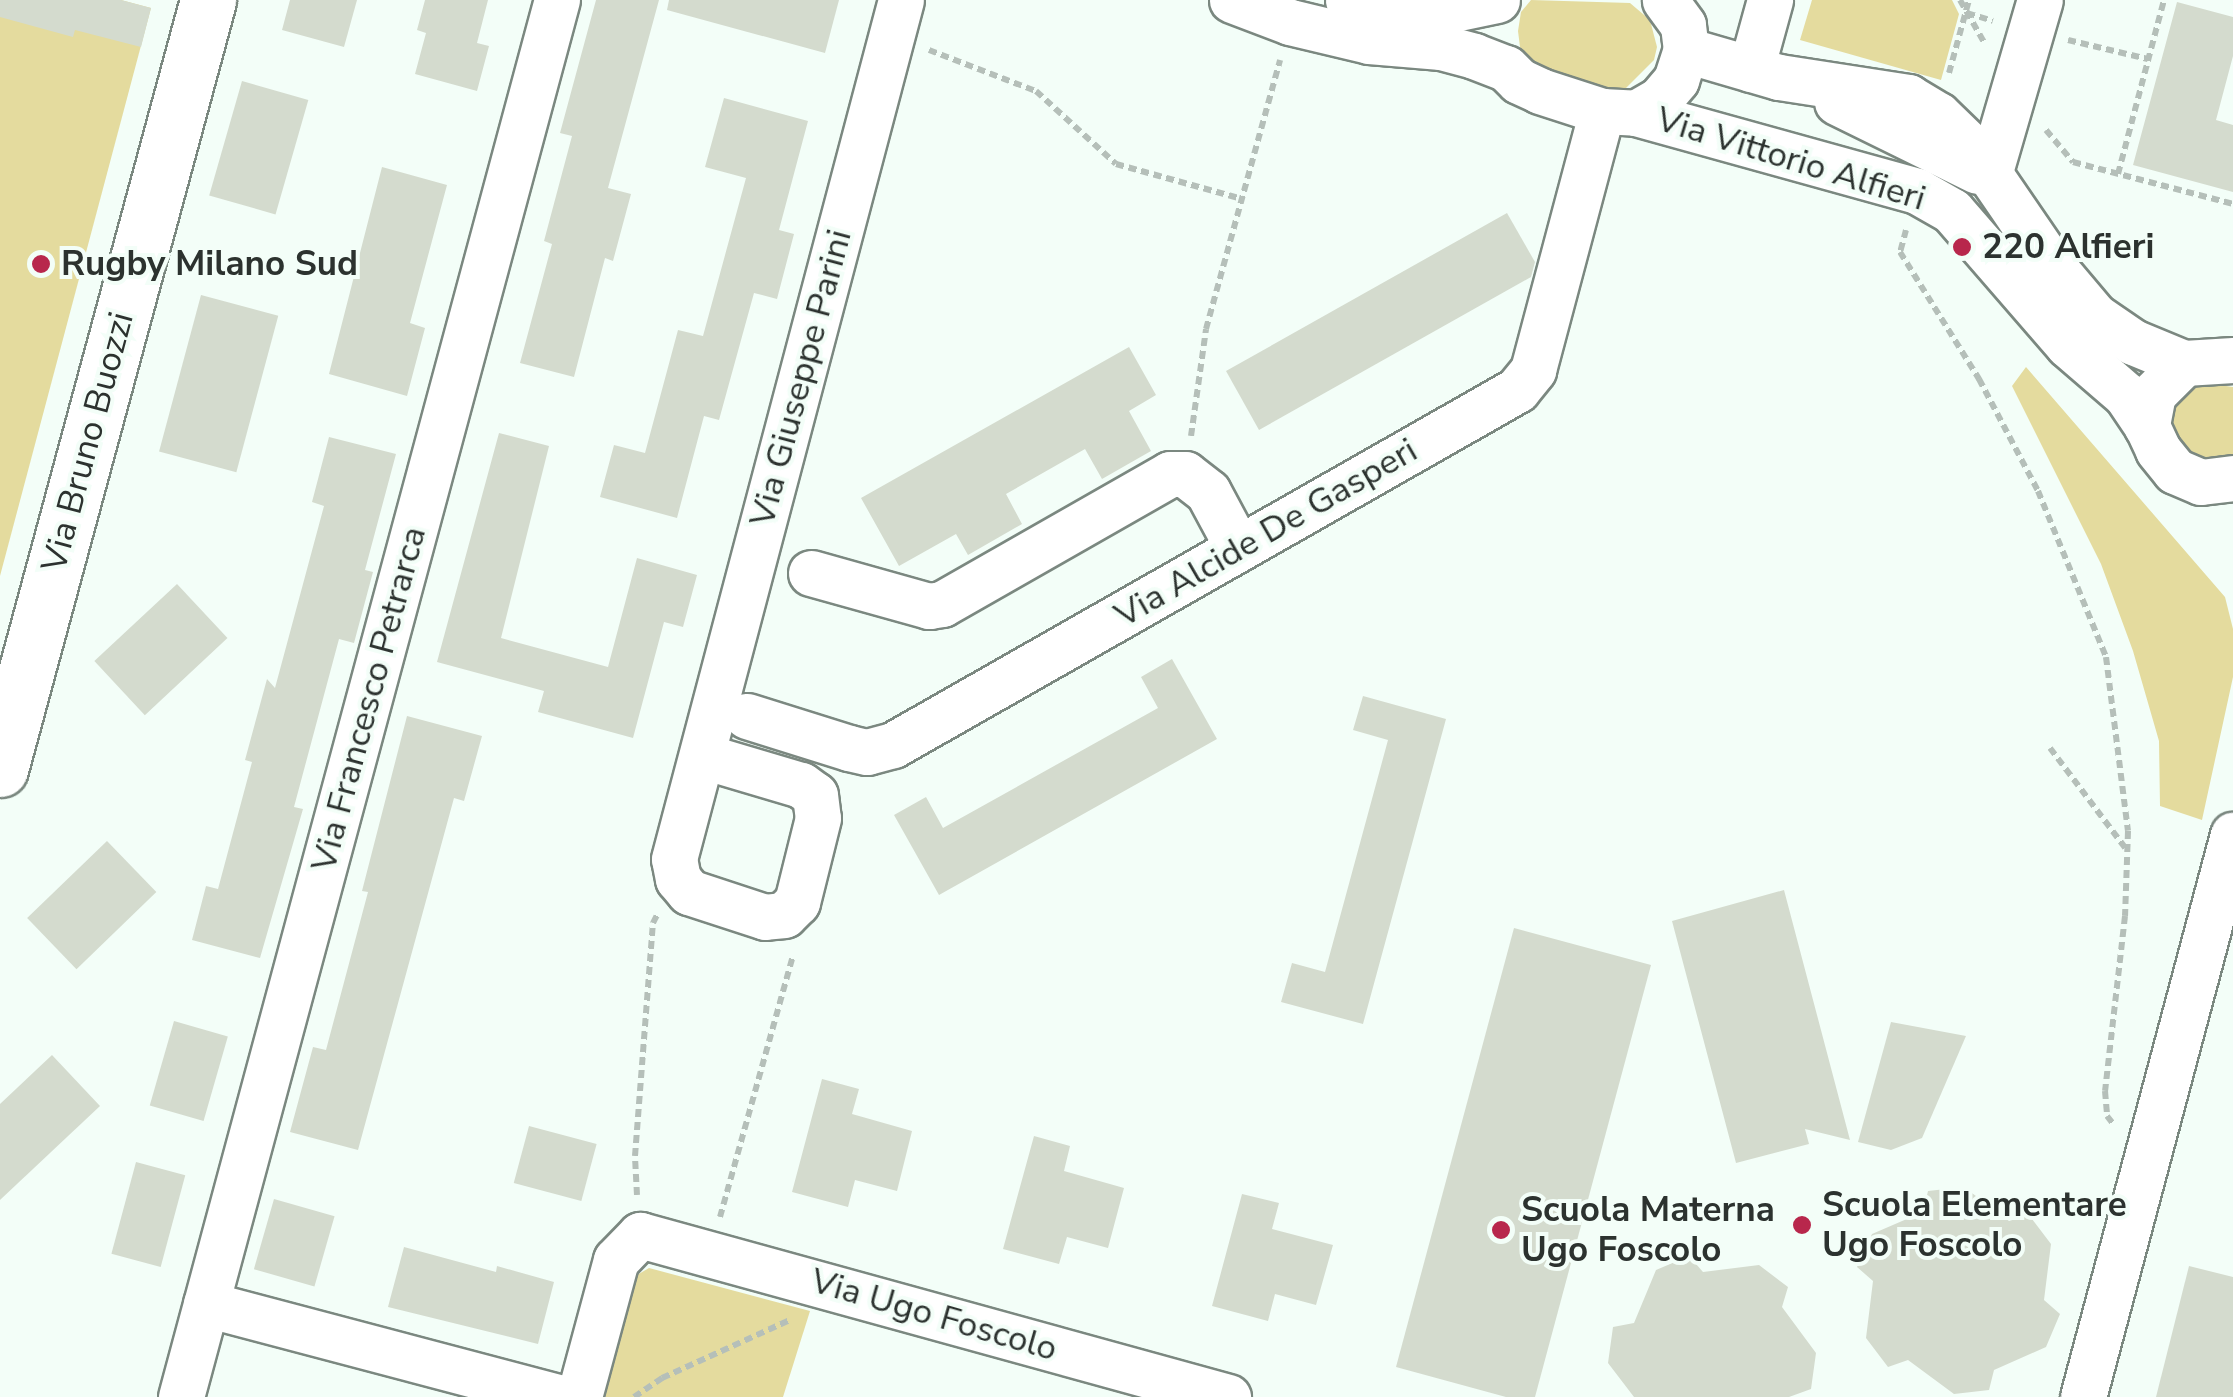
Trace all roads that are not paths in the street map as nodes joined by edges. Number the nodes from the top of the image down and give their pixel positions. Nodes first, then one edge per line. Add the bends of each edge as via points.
1 (208, 0) edge
2 (557, 0) edge
3 (1232, 0) edge
4 (1348, 0) edge
5 (1497, 0) edge
6 (1508, 0) edge
7 (1664, 0) edge
8 (1770, 0) edge
9 (2040, 0) edge
10 (896, 18) edge
11 (1686, 50) junction
12 (1506, 68) junction
13 (1765, 73) junction
14 (1619, 112) junction
15 (1988, 175) junction
16 (2233, 360) edge
17 (2184, 363) junction
18 (2147, 426) junction
19 (2232, 485) edge
20 (1238, 548) junction
21 (811, 573) dead end
22 (747, 716) dead end
23 (703, 756) junction
24 (0, 769) edge
25 (2233, 836) edge
26 (206, 1304) junction
27 (180, 1397) edge
28 (559, 1397) edge
29 (579, 1397) edge
30 (1228, 1397) edge
31 (2083, 1397) edge

1 - 24 main road, Via Bruno Buozzi
2 - 26 street, Via Francesco Petrarca
3 - 12 street, Via Vittorio Alfieri via 1290,22 1369,41 1442,47
4 - 5 street via 1450,10
6 - 12 street via 1500,45
7 - 11 street, Via Vittorio Alfieri via 1684,25
8 - 13 street
9 - 15 street
10 - 23 street, Via Giuseppe Parini
11 - 13 street, Via Vittorio Alfieri
11 - 14 street, Via Vittorio Alfieri via 1676,80 1660,99
12 - 14 street, Via Vittorio Alfieri via 1519,81
13 - 15 street, Via Vittorio Alfieri via 1908,98 1960,136
14 - 18 street, Via Vittorio Alfieri via 1917,191 1952,210 2068,345 2126,395
14 - 20 street, Via Alcide De Gasperi via 1525,380
15 - 17 street, Via Vittorio Alfieri via 2095,316 2132,342
16 - 17 street
17 - 18 street via 2154,394
18 - 19 street, Via Vittorio Alfieri via 2175,472
20 - 21 street via 1208,492 1185,474 1170,474 942,604
20 - 22 street, Via Alcide De Gasperi via 894,744 867,752
23 - 23 street, Via Giuseppe Parini via 802,785 815,795 818,818 797,902 784,915 765,916 689,892 678,878 674,858
25 - 31 street
26 - 27 street, Via Francesco Petrarca
26 - 28 street
29 - 30 street, Via Ugo Foscolo via 616,1260 640,1235

